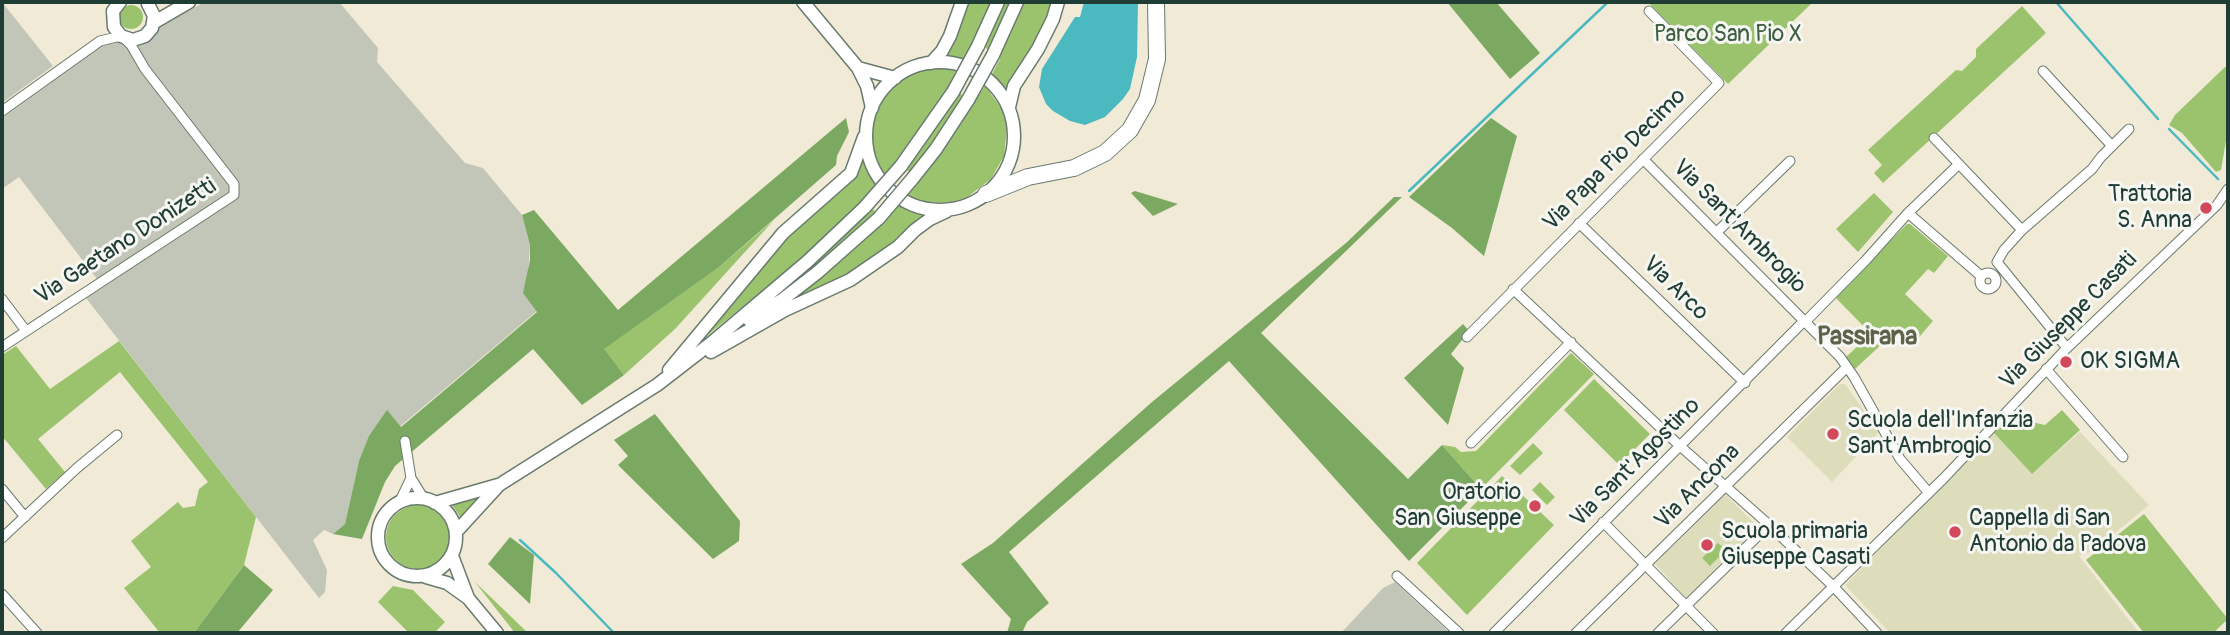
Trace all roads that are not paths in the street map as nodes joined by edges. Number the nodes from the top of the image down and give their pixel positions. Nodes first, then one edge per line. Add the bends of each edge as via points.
1 (103, 2) edge
2 (120, 2) edge
3 (803, 2) edge
4 (962, 2) edge
5 (998, 2) edge
6 (1017, 2) edge
7 (1058, 2) edge
8 (1156, 2) edge
9 (147, 3) edge
10 (183, 5) edge
11 (1649, 12) dead end
12 (112, 20) junction
13 (153, 23) junction
14 (145, 36) junction
15 (122, 37) junction
16 (100, 41) junction
17 (139, 60) junction
18 (931, 63) junction
19 (858, 68) junction
20 (2043, 71) dead end
21 (895, 78) junction
22 (1009, 107) junction
23 (872, 108) junction
24 (2, 111) edge
25 (867, 127) junction
26 (2129, 129) dead end
27 (1934, 138) dead end
28 (2112, 146) junction
29 (1643, 159) junction
30 (1790, 161) dead end
31 (1959, 164) junction
32 (2228, 188) edge
33 (986, 194) junction
34 (2228, 200) edge
35 (2217, 205) junction
36 (951, 209) junction
37 (1908, 213) junction
38 (1579, 223) junction
39 (2022, 230) junction
40 (1717, 232) junction
41 (1997, 262) junction
42 (1990, 277) junction
43 (2010, 278) junction
44 (1513, 289) junction
45 (2, 299) edge
46 (1806, 321) junction
47 (26, 331) junction
48 (1467, 337) dead end
49 (1571, 342) junction
50 (710, 344) junction
51 (2, 347) edge
52 (2067, 348) junction
53 (1847, 367) junction
54 (2046, 369) junction
55 (1745, 383) junction
56 (657, 385) junction
57 (117, 435) dead end
58 (405, 441) dead end
59 (1471, 443) dead end
60 (1680, 446) junction
61 (2123, 457) dead end
62 (411, 478) junction
63 (499, 485) junction
64 (1725, 486) junction
65 (2, 489) edge
66 (1929, 493) junction
67 (429, 501) junction
68 (400, 503) junction
69 (25, 517) junction
70 (1604, 522) junction
71 (1769, 525) junction
72 (456, 532) junction
73 (2, 538) edge
74 (452, 556) junction
75 (1647, 565) junction
76 (423, 576) junction
77 (1397, 576) dead end
78 (1833, 586) junction
79 (2, 594) edge
80 (468, 598) junction
81 (1686, 606) junction
82 (37, 633) edge
83 (497, 633) edge
84 (1458, 633) edge
85 (1494, 633) edge
86 (1576, 633) edge
87 (1658, 633) edge
88 (1713, 633) edge
89 (1786, 633) edge
90 (1877, 633) edge

1 - 12 main road
2 - 12 main road
3 - 19 main road
4 - 18 main road via 950,36
5 - 50 main road, bridge via 953,92 901,166 808,261
6 - 50 main road, bridge via 968,100 936,149 879,218 782,300
7 - 22 main road via 1038,48 1014,86
8 - 33 highway via 1157,59 1147,100 1130,130 1105,153 1074,168 1028,177
9 - 10 main road via 163,9
9 - 13 main road
10 - 13 main road
11 - 29 street, Via Papa Pio Decimo via 1719,83
12 - 15 main road
12 - 16 street
13 - 14 main road
14 - 15 main road
14 - 17 street
15 - 16 street
15 - 17 street
16 - 24 street
17 - 47 street, Via Gaetano Donizetti via 234,184 235,192 230,200
18 - 21 main road
18 - 22 main road via 950,63 985,77
19 - 21 main road
19 - 23 main road
20 - 28 street
21 - 23 main road
22 - 33 main road via 1014,145 1009,164
23 - 25 main road
25 - 36 main road via 872,165 882,182 896,195 922,207
25 - 56 main road via 851,173 783,233
26 - 28 street
27 - 31 street
28 - 39 street
29 - 38 street, Via Papa Pio Decimo
29 - 40 street, Via Sant'Ambrogio
30 - 40 street
31 - 37 street, Via Sant'Agostino
31 - 39 street
32 - 35 street, Via Giuseppe Casati
33 - 36 main road
34 - 35 street, Via Giuseppe Casati
35 - 52 street, Via Giuseppe Casati
36 - 56 main road via 930,219 850,280 742,333
37 - 42 street
37 - 46 street, Via Sant'Agostino
38 - 44 street, Via Papa Pio Decimo
38 - 55 street, Via Arco
39 - 41 street
40 - 46 street, Via Sant'Ambrogio
41 - 42 street
41 - 43 street
42 - 43 street
43 - 52 street
44 - 48 street, Via Papa Pio Decimo
44 - 49 street
45 - 47 street
46 - 53 street, Via Sant'Ambrogio
46 - 55 street, Via Sant'Agostino
47 - 51 street, Via Gaetano Donizetti
49 - 59 street
49 - 60 street
50 - 56 main road
52 - 54 street, Via Giuseppe Casati
53 - 64 street, Via Ancona
53 - 66 street, Via Sant'Ambrogio via 1900,459
54 - 61 street
54 - 66 street, Via Giuseppe Casati
55 - 60 street, Via Sant'Agostino
56 - 63 main road
57 - 69 street
58 - 62 street
60 - 64 street
60 - 70 street, Via Sant'Agostino
62 - 67 street
62 - 68 street
63 - 67 main road
63 - 72 main road
64 - 71 street
64 - 75 street, Via Ancona
65 - 69 street
66 - 78 street, Via Giuseppe Casati
67 - 68 main road
67 - 72 main road via 445,510
68 - 76 main road via 382,520 382,555 399,572
69 - 73 street
70 - 75 street
70 - 85 street, Via Sant'Agostino
71 - 78 street
71 - 81 street
72 - 74 main road
74 - 76 main road via 434,573
74 - 80 main road
75 - 81 street
75 - 86 street, Via Ancona
76 - 80 main road via 447,583
77 - 84 street
78 - 89 street, Via Giuseppe Casati
78 - 90 street
79 - 82 street
80 - 83 main road
81 - 87 street
81 - 88 street

